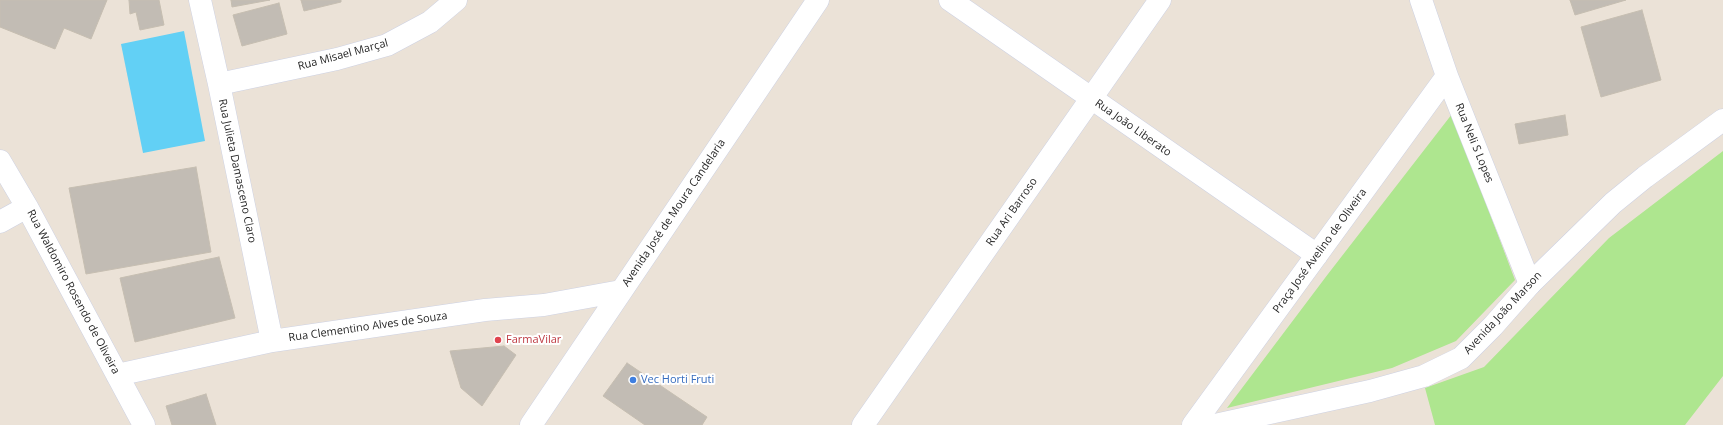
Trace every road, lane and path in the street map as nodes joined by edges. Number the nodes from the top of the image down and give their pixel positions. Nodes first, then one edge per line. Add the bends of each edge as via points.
1 (200, 0) edge
2 (456, 0) edge
3 (818, 0) edge
4 (950, 0) edge
5 (1160, 0) edge
6 (1421, 0) edge
7 (1447, 76) junction
8 (219, 84) junction
9 (1091, 99) junction
10 (1723, 120) edge
11 (0, 161) edge
12 (27, 207) junction
13 (0, 222) edge
14 (1317, 255) junction
15 (1530, 284) junction
16 (621, 291) junction
17 (272, 341) junction
18 (117, 375) junction
19 (144, 425) edge
20 (531, 425) edge
21 (863, 425) edge
22 (1193, 425) edge
23 (1215, 425) edge

1 - 8 street, Rua Julieta Damasceno Claro
2 - 8 street, Rua Misael Marçal via 430,22 387,45 337,59
3 - 16 street, Avenida José de Moura Candelaria
4 - 9 street, Rua João Liberato
5 - 9 street, Rua Ari Barroso
6 - 7 street, Rua Neli S Lopes
7 - 14 street, Praça José Avelino de Oliveira
7 - 15 street, Rua Neli S Lopes
8 - 17 street, Rua Julieta Damasceno Claro
9 - 14 street, Rua João Liberato
9 - 21 street, Rua Ari Barroso
10 - 15 street, Avenida João Marson via 1613,203
11 - 12 street, Rua Waldomiro Rosendo de Oliveira
12 - 13 street
12 - 18 street, Rua Waldomiro Rosendo de Oliveira
14 - 22 street, Praça José Avelino de Oliveira
15 - 23 street, Avenida João Marson via 1461,358 1424,376 1370,391
16 - 17 street, Rua Clementino Alves de Souza via 544,305 485,310
16 - 20 street, Avenida José de Moura Candelaria
17 - 18 street, Rua Clementino Alves de Souza
18 - 19 street, Rua Waldomiro Rosendo de Oliveira

